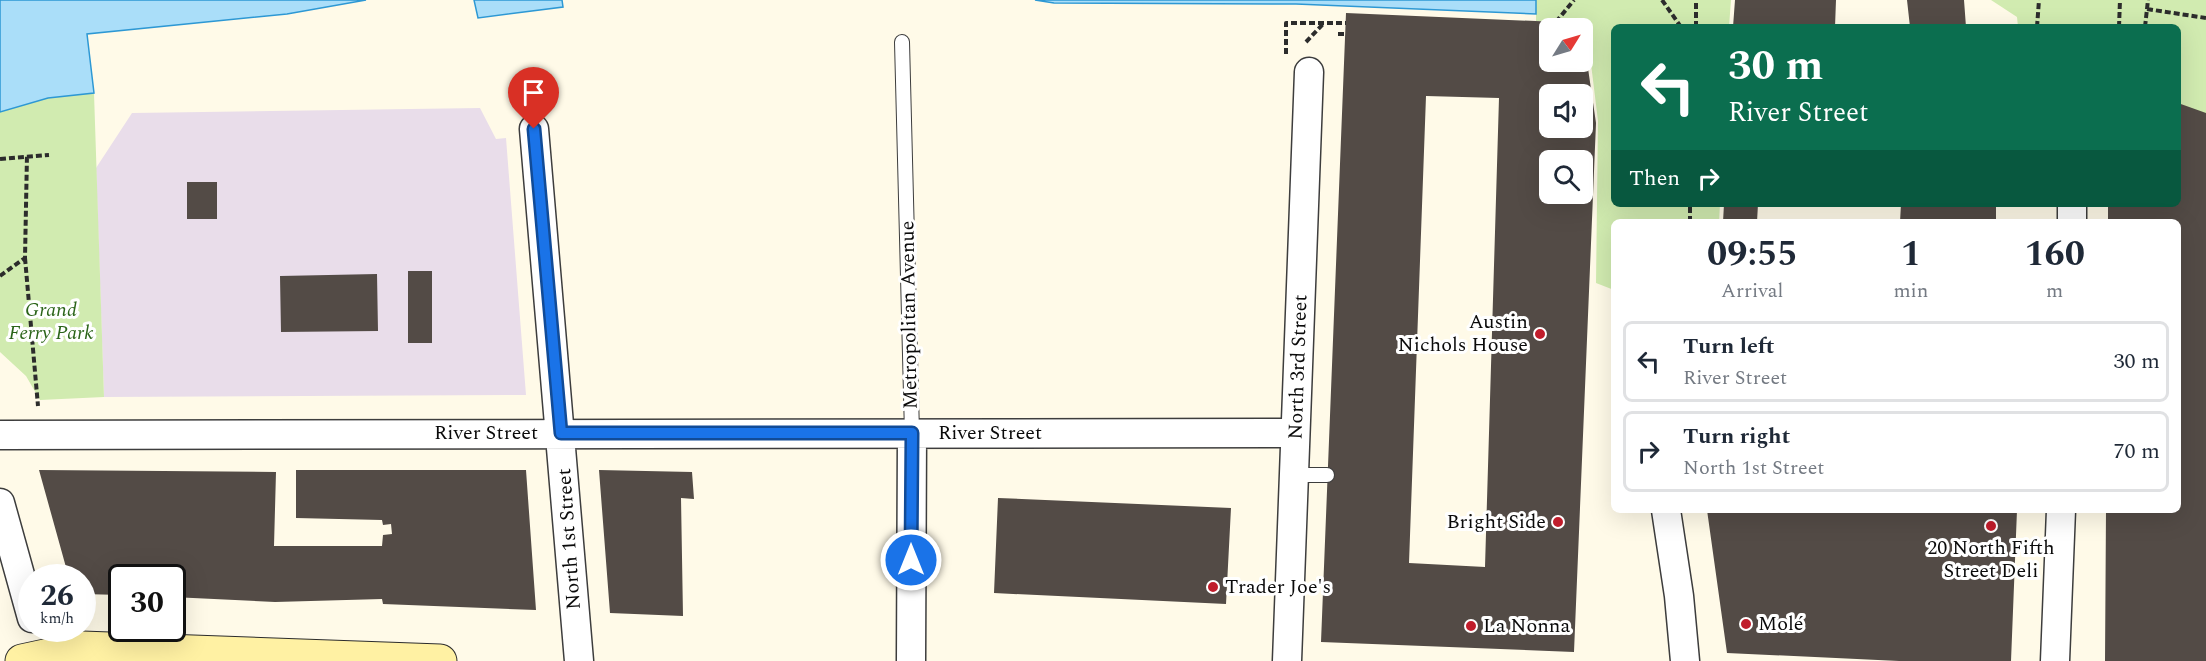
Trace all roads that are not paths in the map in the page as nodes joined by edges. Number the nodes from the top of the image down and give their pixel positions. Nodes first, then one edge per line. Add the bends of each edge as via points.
1 (903, 42) dead end
2 (1309, 72) dead end
3 (534, 129) dead end
4 (561, 433) junction
5 (912, 433) junction
6 (1295, 434) junction
7 (0, 435) edge
8 (1294, 475) junction
9 (1327, 475) dead end
10 (0, 503) edge
11 (1666, 513) edge
12 (2061, 513) edge
13 (18, 568) edge
14 (36, 652) edge
15 (440, 661) edge
16 (579, 661) edge
17 (911, 661) edge
18 (1287, 661) edge
19 (1685, 661) edge
20 (2055, 661) edge

1 - 5 lane, Metropolitan Avenue
2 - 6 street, North 3rd Street
3 - 4 street, North 1st Street
4 - 5 street, River Street
4 - 7 street, River Street
4 - 16 street, North 1st Street
5 - 6 street, River Street
5 - 17 street, Metropolitan Avenue
6 - 8 street, North 3rd Street
8 - 9 lane
8 - 18 street, North 3rd Street
10 - 13 street
11 - 19 street via 1680,596
12 - 20 street
14 - 15 main road via 102,648

